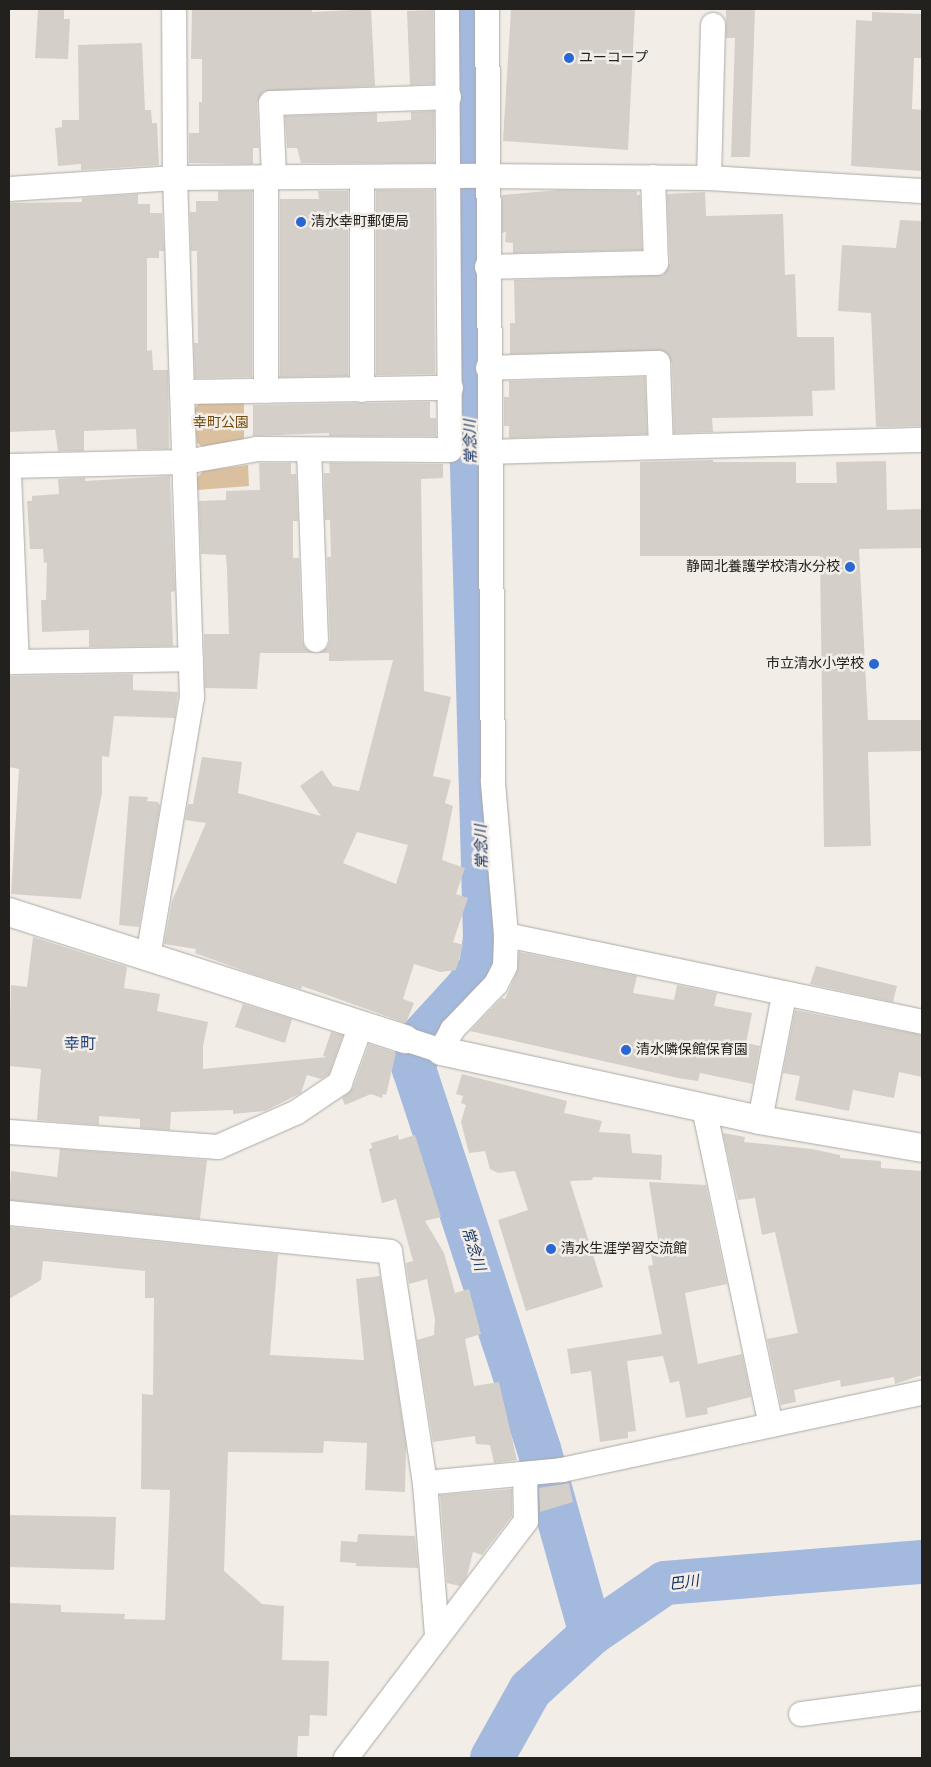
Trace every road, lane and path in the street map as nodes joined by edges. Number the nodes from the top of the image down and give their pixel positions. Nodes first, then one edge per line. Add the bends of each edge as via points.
1 (174, 9) edge
2 (447, 9) edge
3 (487, 9) edge
4 (713, 26) dead end
5 (449, 97) junction
6 (451, 176) junction
7 (486, 176) junction
8 (362, 177) junction
9 (653, 177) junction
10 (175, 178) junction
11 (270, 178) junction
12 (709, 178) junction
13 (9, 189) edge
14 (922, 191) edge
15 (487, 267) junction
16 (488, 368) junction
17 (451, 388) junction
18 (362, 390) junction
19 (266, 391) junction
20 (182, 392) junction
21 (922, 440) edge
22 (661, 447) junction
23 (309, 450) junction
24 (489, 452) junction
25 (184, 462) junction
26 (9, 466) edge
27 (9, 474) edge
28 (316, 640) dead end
29 (191, 659) junction
30 (13, 662) edge
31 (9, 912) edge
32 (506, 935) junction
33 (148, 957) junction
34 (784, 995) junction
35 (922, 1022) edge
36 (361, 1025) junction
37 (405, 1040) joint
38 (442, 1051) junction
39 (704, 1108) junction
40 (760, 1120) junction
41 (9, 1132) edge
42 (922, 1148) edge
43 (9, 1213) edge
44 (922, 1393) edge
45 (771, 1425) junction
46 (525, 1474) junction
47 (425, 1483) junction
48 (437, 1637) junction
49 (922, 1698) edge
50 (801, 1714) dead end
51 (346, 1758) edge

1 - 10 street
2 - 5 street
3 - 7 street
4 - 12 street
5 - 6 street
5 - 11 street via 271,103
6 - 7 street
6 - 8 street
6 - 17 street
7 - 9 street
7 - 15 street
8 - 11 street
8 - 18 street
9 - 12 street
9 - 15 street via 656,263
10 - 11 street
10 - 13 street
10 - 20 street
11 - 19 street
12 - 14 street
15 - 16 street
16 - 22 street via 658,363
16 - 24 street
17 - 18 street
17 - 23 street via 450,450
18 - 19 street
19 - 20 street
20 - 25 street
21 - 22 street
22 - 24 street
23 - 25 street via 257,450
23 - 28 street
24 - 32 street via 492,782
25 - 26 street
25 - 29 street
27 - 30 street
29 - 30 street
29 - 33 street via 192,698
31 - 33 street
32 - 34 street
32 - 38 street via 505,966 496,984 452,1030
33 - 36 street
34 - 35 street
34 - 40 street
36 - 37 street
36 - 41 street via 340,1083 297,1112 218,1147
37 - 38 street
38 - 39 street
39 - 40 street
39 - 45 street
40 - 42 street
43 - 47 street via 390,1252
44 - 45 street
45 - 46 street via 562,1470
46 - 47 street
46 - 48 street via 526,1521
47 - 48 street
48 - 51 street
49 - 50 street

